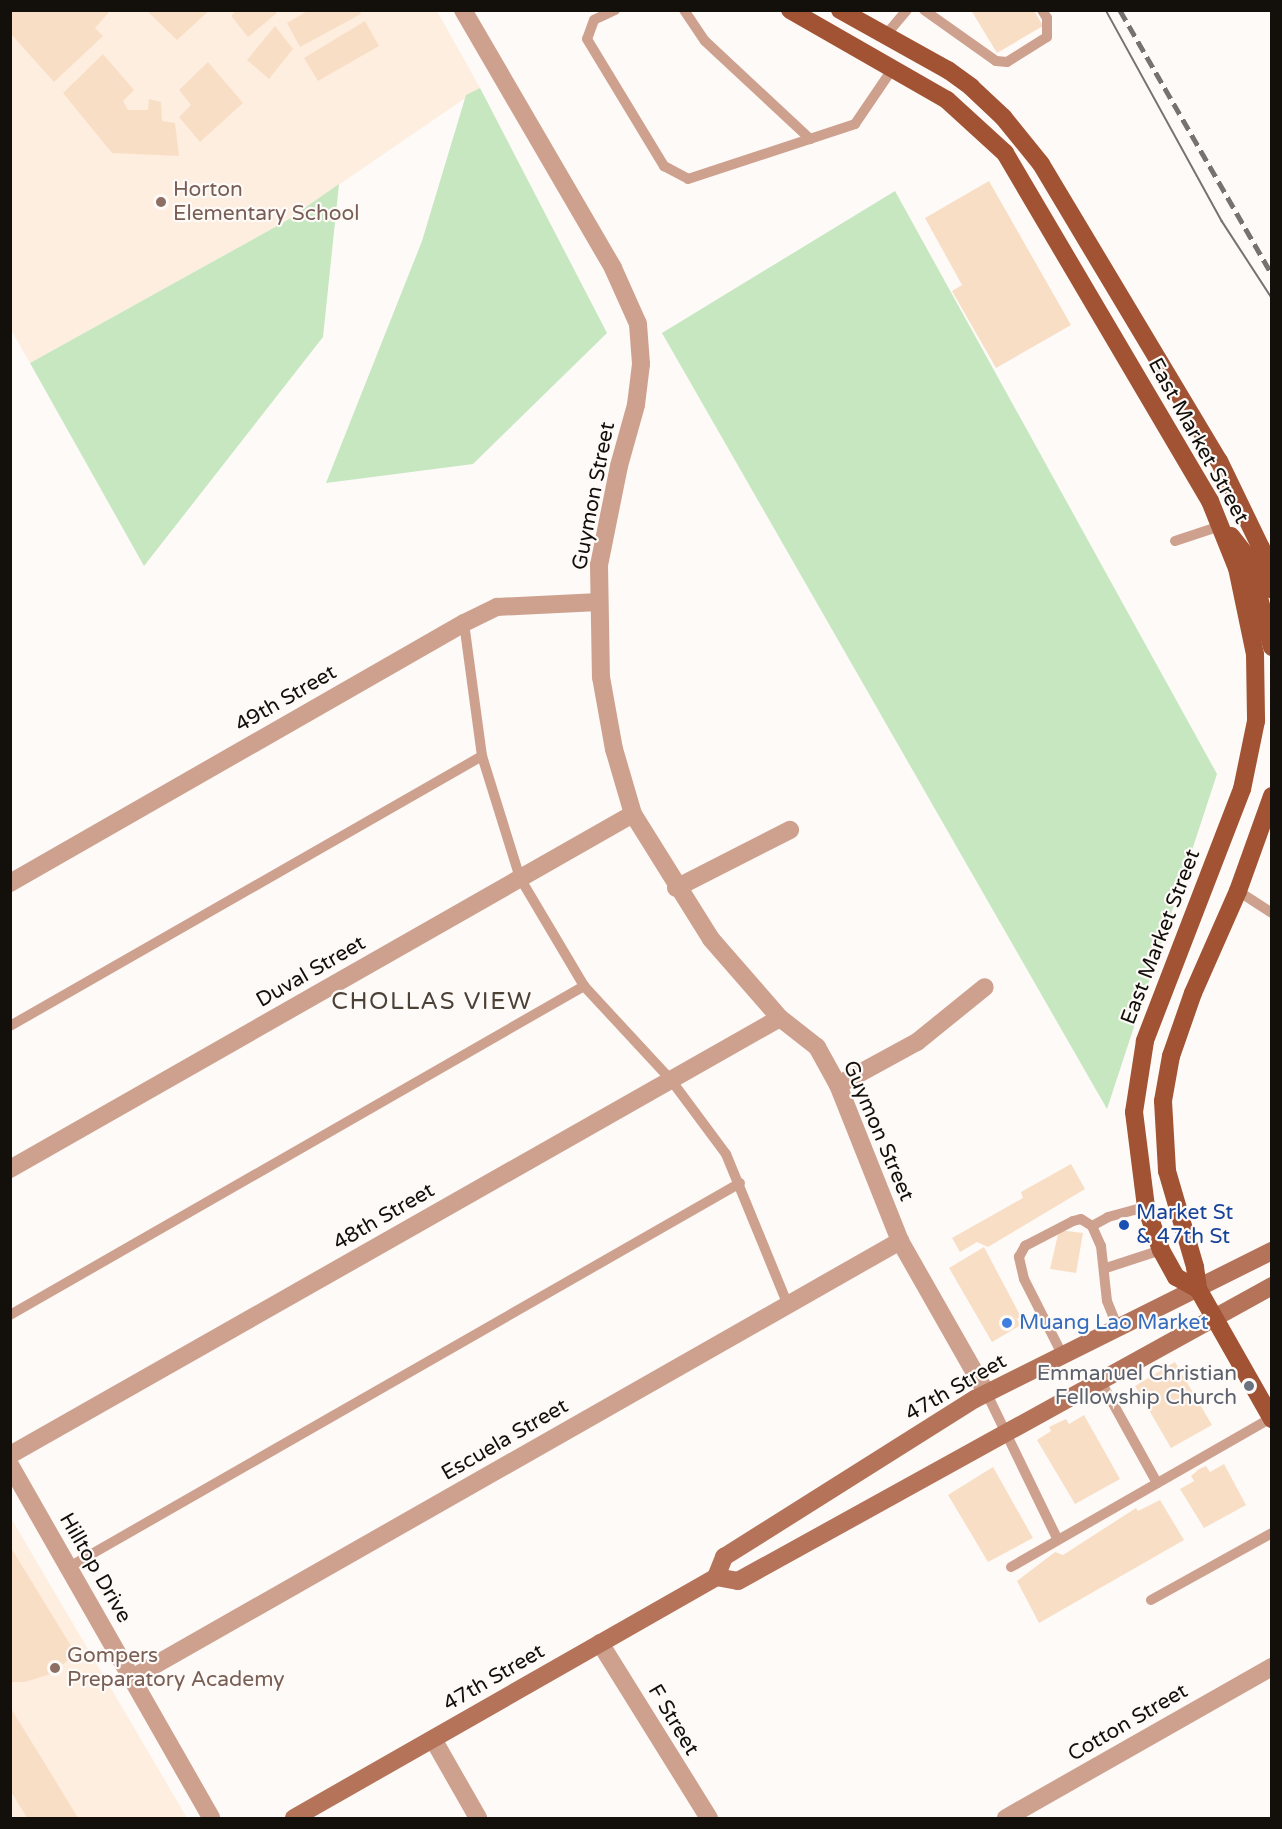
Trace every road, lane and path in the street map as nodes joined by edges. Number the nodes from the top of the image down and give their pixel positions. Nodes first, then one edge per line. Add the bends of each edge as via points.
1 (463, 10) edge
2 (615, 10) edge
3 (684, 10) edge
4 (790, 10) edge
5 (840, 10) edge
6 (906, 10) edge
7 (924, 10) edge
8 (1042, 10) edge
9 (885, 36) junction
10 (893, 68) junction
11 (810, 139) junction
12 (1223, 525) junction
13 (1175, 541) dead end
14 (1272, 590) edge
15 (599, 602) junction
16 (464, 623) junction
17 (1272, 647) edge
18 (482, 756) junction
19 (1272, 796) edge
20 (633, 814) junction
21 (790, 830) dead end
22 (520, 878) junction
23 (10, 883) edge
24 (676, 888) junction
25 (1238, 891) junction
26 (1272, 913) edge
27 (584, 986) junction
28 (985, 987) dead end
29 (780, 1018) junction
30 (10, 1026) edge
31 (671, 1080) junction
32 (838, 1085) junction
33 (10, 1168) edge
34 (740, 1183) junction
35 (1146, 1207) junction
36 (1092, 1226) junction
37 (900, 1241) junction
38 (1161, 1250) junction
39 (1272, 1251) edge
40 (1106, 1268) junction
41 (1272, 1286) edge
42 (1198, 1289) junction
43 (788, 1305) junction
44 (10, 1315) edge
45 (1214, 1318) junction
46 (1118, 1326) junction
47 (1062, 1354) junction
48 (1100, 1380) junction
49 (987, 1394) junction
50 (1271, 1418) edge
51 (1005, 1431) junction
52 (10, 1455) edge
53 (10, 1465) edge
54 (1157, 1483) junction
55 (1272, 1533) edge
56 (1058, 1540) junction
57 (69, 1567) junction
58 (1011, 1567) dead end
59 (716, 1577) junction
60 (1151, 1600) dead end
61 (600, 1643) junction
62 (1272, 1666) edge
63 (132, 1678) junction
64 (433, 1739) junction
65 (211, 1818) edge
66 (294, 1818) edge
67 (478, 1818) edge
68 (709, 1818) edge
69 (1006, 1818) edge

1 - 15 street, Guymon Street via 613,268 638,324 636,405 599,565
2 - 11 lane via 594,20 587,39 664,166 688,180
3 - 11 lane via 705,41
4 - 10 main road, East Market Street
5 - 9 main road, East Market Street
6 - 9 lane
7 - 8 lane via 996,61 1007,62 1047,37 1047,18
9 - 14 main road, East Market Street via 971,87 1003,117 1041,164 1219,461 1248,515
10 - 11 lane via 855,124
10 - 12 main road, East Market Street via 947,100 1005,153
12 - 13 lane
12 - 17 main road via 1249,559
12 - 35 main road, East Market Street via 1237,568 1255,654 1256,721 1242,789 1145,1041 1134,1112
15 - 16 street, 49th Street via 497,608
15 - 20 street, Guymon Street via 601,677 614,749
16 - 18 lane
16 - 23 street, 49th Street
18 - 22 lane
18 - 30 lane
19 - 25 main road, East Market Street
20 - 22 street, Duval Street
20 - 24 street, Guymon Street
21 - 24 street
22 - 27 lane
22 - 33 street, Duval Street
24 - 29 street, Guymon Street via 711,939
25 - 26 lane
25 - 42 main road, East Market Street via 1170,1056 1163,1101 1167,1171
27 - 31 lane
27 - 44 lane
28 - 32 street via 917,1042
29 - 31 street, 48th Street
29 - 32 street, Guymon Street via 817,1047
31 - 34 lane via 726,1154
31 - 52 street, 48th Street
32 - 37 street, Guymon Street
34 - 43 lane
34 - 57 lane
35 - 36 lane via 1108,1217
35 - 38 main road, East Market Street
36 - 40 lane
36 - 47 lane via 1081,1219 1073,1221 1025,1246 1019,1257 1024,1279
37 - 43 street, Escuela Street
37 - 49 street, Guymon Street
38 - 40 lane
38 - 42 main road, East Market Street via 1176,1277
39 - 42 main road, 47th Street
40 - 46 lane via 1107,1301
41 - 45 main road
42 - 45 main road, East Market Street
42 - 46 main road, 47th Street
43 - 63 street, Escuela Street
45 - 48 main road
45 - 50 main road, East Market Street
46 - 47 main road, 47th Street
47 - 49 main road, 47th Street
48 - 51 main road
48 - 54 lane
49 - 51 lane
49 - 59 main road, 47th Street via 724,1557
50 - 54 lane
51 - 56 lane
51 - 59 main road via 738,1581
53 - 57 street, Hilltop Drive
54 - 56 lane
55 - 60 lane
56 - 58 lane
57 - 63 street, Hilltop Drive
59 - 61 main road, 47th Street
61 - 64 main road, 47th Street
61 - 68 street, F Street
62 - 69 street, Cotton Street
63 - 65 street, Hilltop Drive
64 - 66 main road, 47th Street
64 - 67 street

